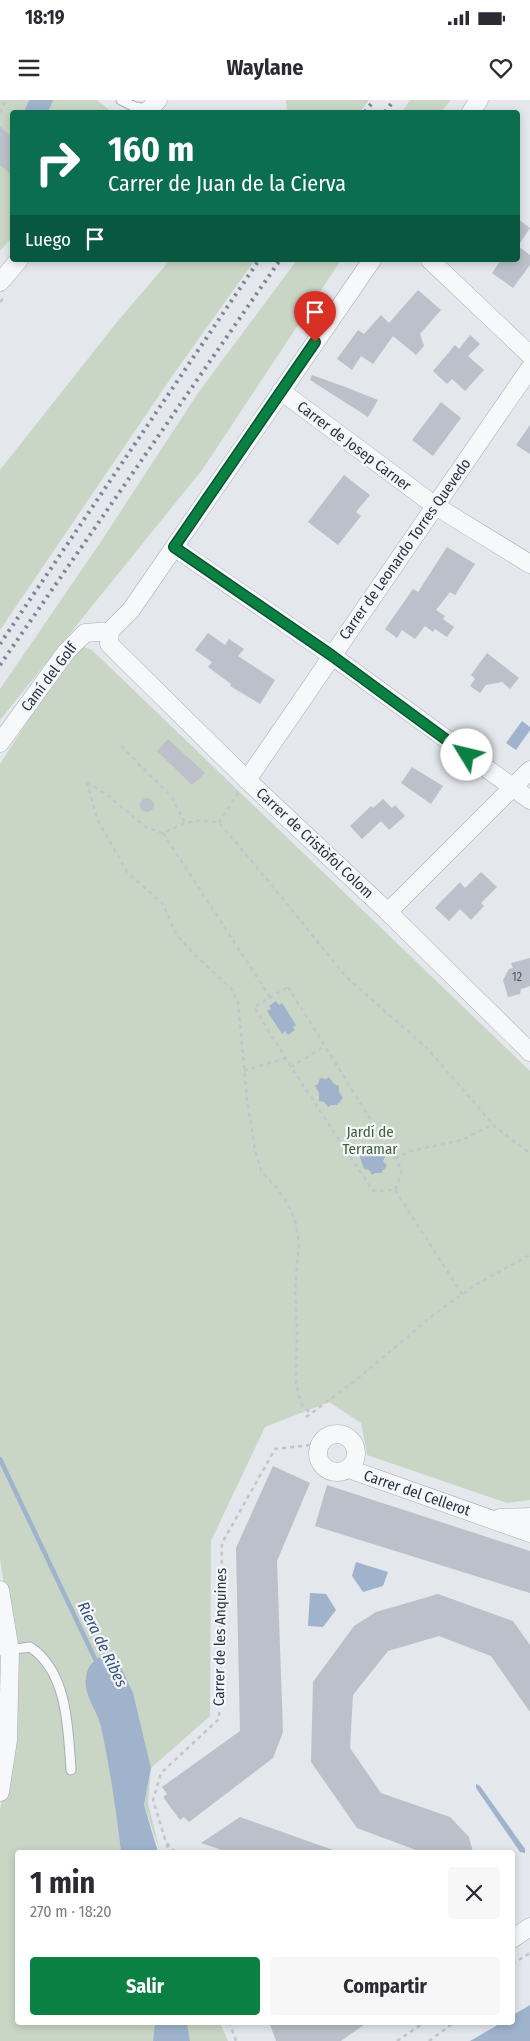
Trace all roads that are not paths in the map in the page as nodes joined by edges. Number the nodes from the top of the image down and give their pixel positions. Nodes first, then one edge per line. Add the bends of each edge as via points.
1 (121, 100) edge
2 (152, 105) edge
3 (17, 262) edge
4 (371, 262) edge
5 (432, 262) edge
6 (0, 282) edge
7 (530, 355) edge
8 (530, 368) edge
9 (280, 391) junction
10 (434, 505) junction
11 (174, 547) junction
12 (530, 564) edge
13 (110, 631) junction
14 (331, 655) junction
15 (0, 743) edge
16 (530, 770) edge
17 (247, 780) junction
18 (512, 788) junction
19 (530, 800) edge
20 (388, 912) junction
21 (530, 1052) edge
22 (349, 1469) junction
23 (485, 1516) junction
24 (530, 1516) edge
25 (530, 1532) edge
26 (0, 1590) edge
27 (5, 1651) edge
28 (71, 1770) dead end
29 (0, 1792) edge
30 (530, 1927) edge
31 (515, 1937) edge

1 - 2 lane via 135,107
3 - 6 street
4 - 9 street
5 - 7 street
8 - 10 street, Carrer de Leonardo Torres Quevedo
9 - 10 street, Carrer de Josep Carner
9 - 11 street
10 - 12 street, Carrer de Josep Carner
10 - 14 street, Carrer de Leonardo Torres Quevedo
11 - 13 street via 131,610
11 - 14 street
13 - 15 street, Camí del Golf via 85,633 66,652
13 - 17 street, Carrer de Cristòfol Colom via 109,644
14 - 17 street, Carrer de Leonardo Torres Quevedo
14 - 18 street
16 - 18 street
17 - 20 street, Carrer de Cristòfol Colom
18 - 19 street
18 - 20 street
20 - 21 street, Carrer de Cristòfol Colom
22 - 22 street via 335,1473 323,1468 317,1457 319,1444 335,1434 352,1441 356,1454
22 - 23 street, Carrer del Cellerot
23 - 24 street, Carrer del Cellerot
23 - 25 street, Carrer del Cellerot
26 - 27 street
27 - 28 lane via 30,1647 49,1665 66,1715
27 - 29 street via 8,1740
30 - 31 street

